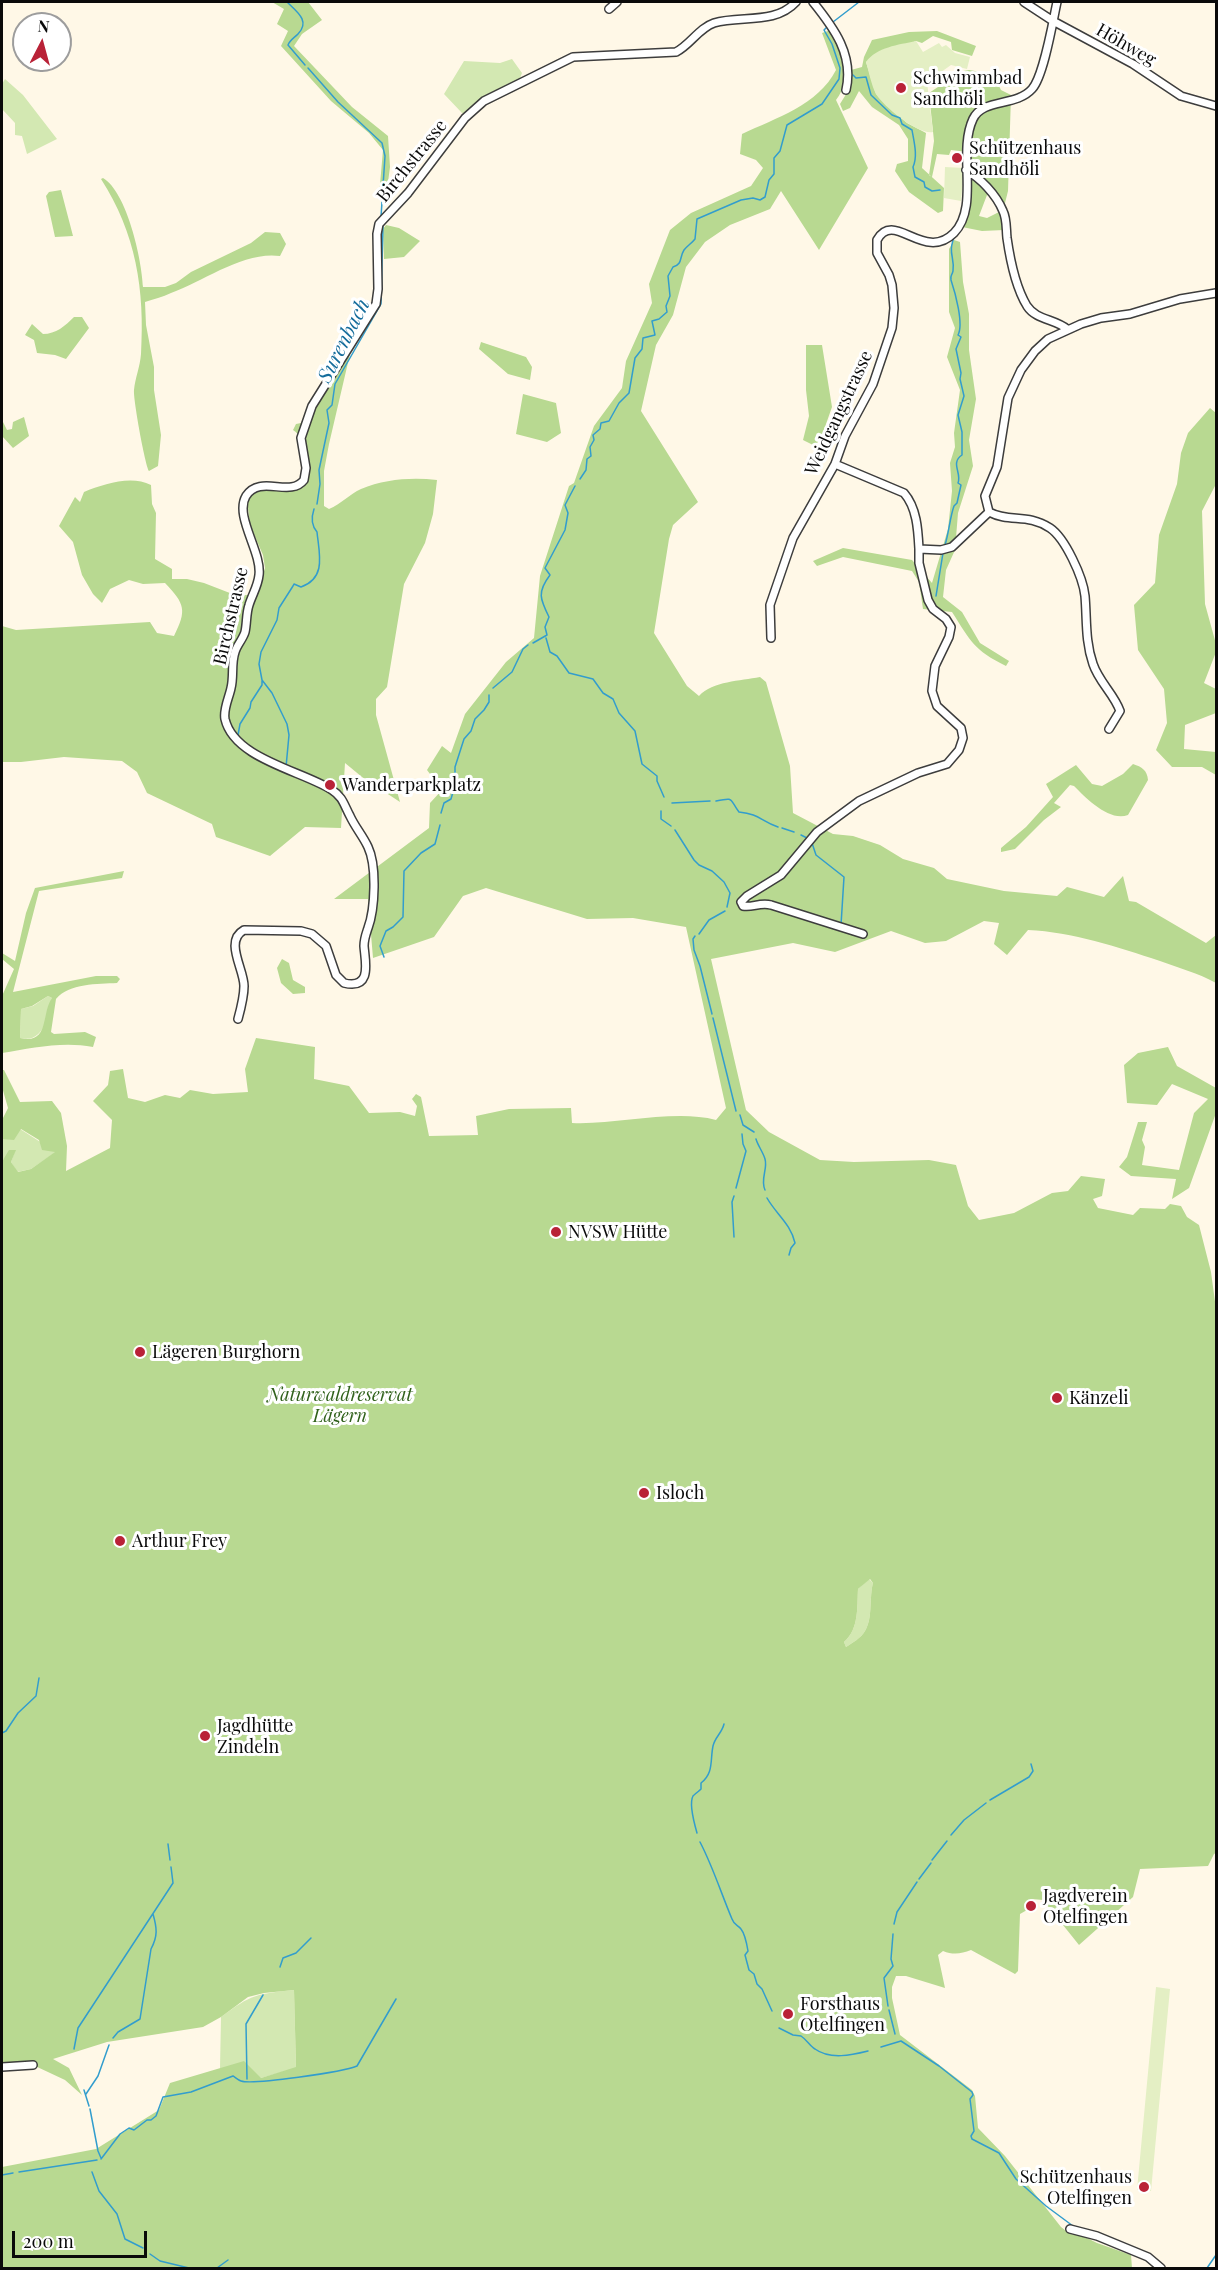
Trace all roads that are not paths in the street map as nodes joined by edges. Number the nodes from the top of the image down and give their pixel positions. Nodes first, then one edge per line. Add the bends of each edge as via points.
1 (617, 2) edge
2 (796, 2) edge
3 (813, 2) edge
4 (1024, 2) edge
5 (1057, 2) edge
6 (609, 9) dead end
7 (1053, 21) junction
8 (846, 90) dead end
9 (1216, 106) edge
10 (966, 170) junction
11 (1216, 294) edge
12 (1067, 329) junction
13 (835, 464) junction
14 (989, 512) junction
15 (919, 549) junction
16 (771, 638) dead end
17 (1109, 729) dead end
18 (863, 934) dead end
19 (238, 1018) dead end
20 (33, 2065) dead end
21 (2, 2067) edge
22 (1070, 2229) dead end
23 (1161, 2268) edge

1 - 6 street
2 - 19 street, Birchstrasse via 760,19 713,24 676,52 577,56 496,94 473,110 379,224 376,304 312,406 301,438 304,480 294,487 257,488 244,501 243,513 259,574 244,635 234,655 225,711 226,723 236,739 252,752 327,787 345,802 372,862 374,911 364,945 368,961 365,975 350,984 340,980 326,946 309,933 244,930 235,942 244,985
3 - 8 street via 832,27 846,56
4 - 7 street, Höhweg
5 - 7 street
7 - 9 street, Höhweg via 1133,64 1181,96
7 - 10 street via 1033,88 1011,101 986,106 974,117
10 - 12 street via 987,187 1002,208 1011,260 1027,306
10 - 13 street, Weidgangstrasse via 967,208 961,224 950,236 930,243 892,230 882,233 877,240 877,253 892,285 893,320 873,384
11 - 12 street via 1180,299
12 - 14 street via 1035,351 1015,381 1008,398 997,467 986,493
13 - 15 street via 904,493 916,519
13 - 16 street, Weidgangstrasse via 793,538 770,605
14 - 15 street via 952,547
14 - 17 street via 1036,520 1054,531 1066,545 1084,591 1093,665 1120,711
15 - 18 street via 927,600 951,627 935,666 932,691 937,706 961,728 959,750 947,764 859,801 816,832 781,874 741,903 746,907 771,905
20 - 21 street
22 - 23 street via 1148,2258

